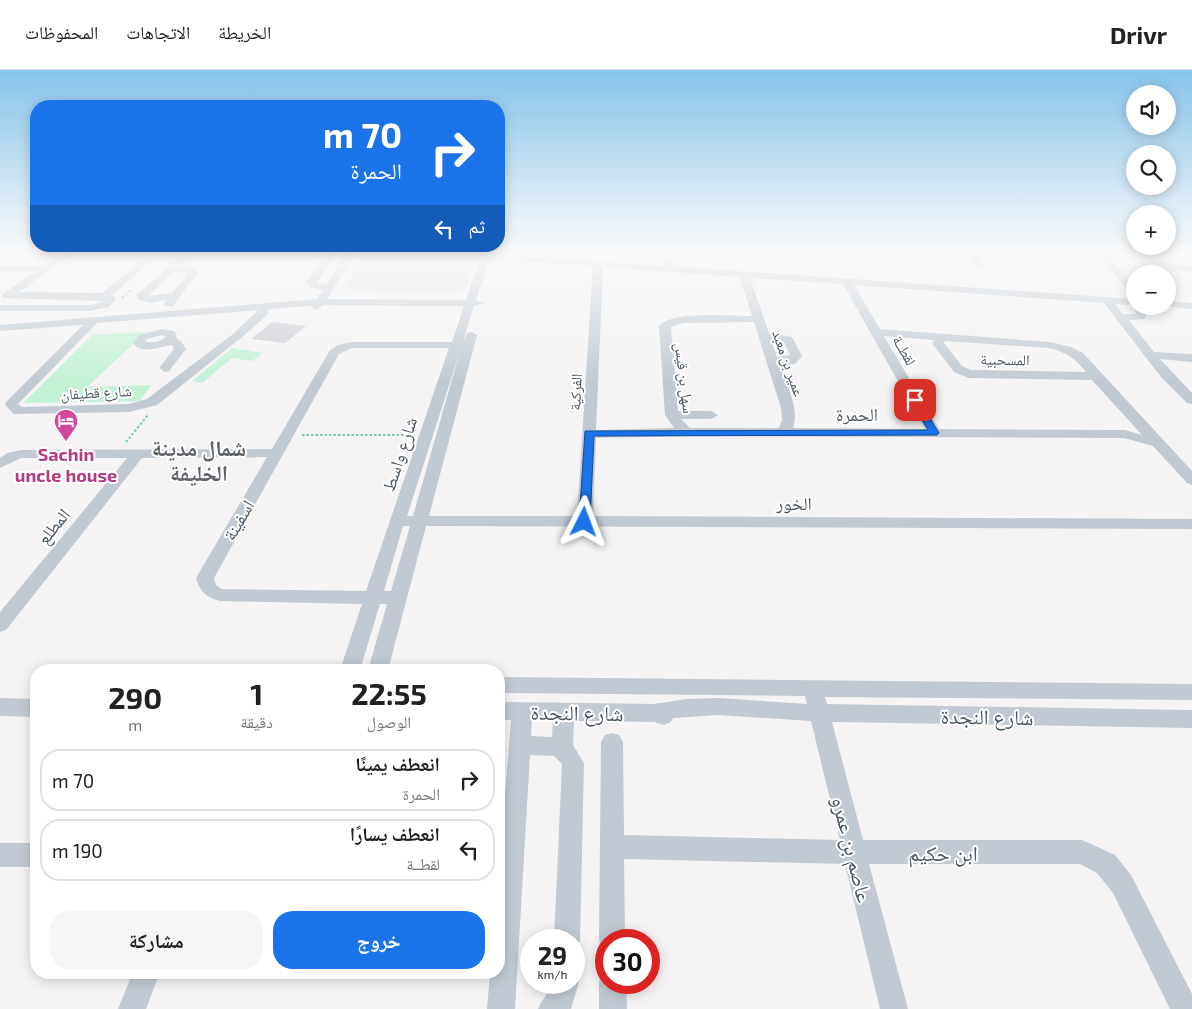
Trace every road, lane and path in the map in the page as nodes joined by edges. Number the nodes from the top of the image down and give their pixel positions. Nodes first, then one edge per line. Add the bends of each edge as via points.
1 (107, 294) edge
2 (144, 294) edge
3 (322, 294) edge
4 (478, 294) edge
5 (480, 294) edge
6 (596, 294) edge
7 (750, 294) edge
8 (854, 294) edge
9 (1018, 294) edge
10 (104, 296) junction
11 (173, 296) joint
12 (4, 298) edge
13 (1107, 300) junction
14 (1126, 301) edge
15 (319, 305) junction
16 (475, 305) junction
17 (1176, 305) edge
18 (1192, 306) edge
19 (0, 308) edge
20 (264, 308) junction
21 (1142, 315) edge
22 (168, 316) junction
23 (1120, 317) junction
24 (758, 319) junction
25 (92, 323) junction
26 (0, 328) edge
27 (876, 332) junction
28 (0, 333) edge
29 (763, 336) junction
30 (942, 336) junction
31 (462, 345) junction
32 (1150, 355) junction
33 (1192, 358) edge
34 (772, 361) junction
35 (166, 368) dead end
36 (1095, 376) junction
37 (1192, 400) edge
38 (145, 405) junction
39 (672, 415) junction
40 (711, 415) dead end
41 (1140, 425) junction
42 (687, 432) junction
43 (784, 433) junction
44 (934, 433) junction
45 (589, 434) junction
46 (1125, 434) junction
47 (287, 435) junction
48 (425, 436) junction
49 (1156, 442) junction
50 (138, 452) junction
51 (117, 453) junction
52 (276, 453) junction
53 (4, 458) edge
54 (1192, 480) edge
55 (397, 521) junction
56 (420, 521) junction
57 (584, 522) junction
58 (1192, 524) edge
59 (373, 597) junction
60 (398, 598) junction
61 (0, 625) edge
62 (352, 664) edge
63 (380, 664) edge
64 (505, 685) edge
65 (812, 688) junction
66 (1192, 692) edge
67 (0, 708) edge
68 (30, 708) edge
69 (510, 711) edge
70 (564, 712) junction
71 (819, 713) junction
72 (1192, 718) edge
73 (612, 742) dead end
74 (520, 746) junction
75 (562, 748) junction
76 (611, 847) junction
77 (854, 852) junction
78 (0, 855) edge
79 (30, 855) edge
80 (505, 881) edge
81 (567, 929) edge
82 (612, 929) edge
83 (144, 979) edge
84 (502, 979) edge
85 (563, 994) edge
86 (612, 994) edge
87 (132, 1009) edge
88 (501, 1009) edge
89 (552, 1009) edge
90 (612, 1009) edge
91 (894, 1009) edge
92 (1186, 1009) edge

1 - 10 street
2 - 11 street via 141,297 151,300
3 - 15 street
4 - 16 street, شارع واسط
5 - 16 street, شارع واسط
6 - 45 street, الفركية
7 - 24 street, عمير بن معبد
8 - 27 street, لقطــة
9 - 13 street
10 - 12 street
10 - 19 street via 111,298 108,303 90,308
11 - 22 street
13 - 14 street
13 - 23 street
15 - 16 street
15 - 20 street
16 - 31 street, شارع واسط
17 - 18 street
20 - 22 street
20 - 38 street, شارع قطيفان via 164,395
21 - 23 street
22 - 25 street
22 - 35 street via 166,336 180,349
23 - 32 street
24 - 29 street, عمير بن معبد
24 - 39 street, سهل بن قيس via 683,320 665,326
25 - 26 street
25 - 28 street
25 - 38 street, شارع قطيفان via 11,406 19,411
27 - 30 street, المسحبية
27 - 44 street, لقطــة
29 - 34 street, عمير بن معبد
29 - 34 street via 788,339 796,356 790,361
30 - 36 street, المسحبية via 1061,347 1079,356
30 - 36 street, المسحبية via 938,343 958,369 969,374
31 - 47 street, اسفينة via 342,347 334,352
31 - 48 street, شارع واسط
31 - 56 street, شارع واسط
32 - 33 street
32 - 37 street
34 - 43 street, عمير بن معبد via 788,408 789,420
36 - 41 street, المسحبية
38 - 51 path via 150,413
39 - 40 street
39 - 42 street, سهل بن قيس via 676,424
41 - 46 street via 1135,431
41 - 49 street, المسحبية
42 - 43 street, الحمرة
42 - 45 street, الحمرة
43 - 44 street, الحمرة
44 - 46 street, الحمرة
45 - 57 street, الفركية
46 - 49 street, الحمرة
47 - 48 path
47 - 52 street, اسفينة
48 - 55 street, شارع واسط
49 - 54 street, المسحبية
50 - 51 street
50 - 52 street
50 - 61 street, المطلع
51 - 53 street
52 - 59 street, اسفينة via 205,578 208,589 220,595
55 - 56 street, الخور
55 - 59 street, شارع واسط
56 - 57 street, الخور
56 - 60 street, شارع واسط
57 - 58 street, الخور
59 - 60 street, اسفينة
59 - 62 street, شارع واسط
60 - 63 street, شارع واسط
64 - 65 street
65 - 66 street
65 - 71 street, عاصم بن عمرو
67 - 68 street
69 - 70 street, شارع النجدة
69 - 74 street
70 - 71 street, شارع النجدة via 689,718
70 - 75 street
71 - 72 street, شارع النجدة
71 - 77 street, عاصم بن عمرو
73 - 76 street
74 - 75 street via 552,745
74 - 80 street
75 - 81 street via 573,763
76 - 77 street, ابن حكيم
76 - 82 street
77 - 91 street, عاصم بن عمرو
77 - 92 street, ابن حكيم via 1082,852 1106,864 1122,884
78 - 79 street
83 - 87 street
84 - 88 street
85 - 89 street
86 - 90 street

